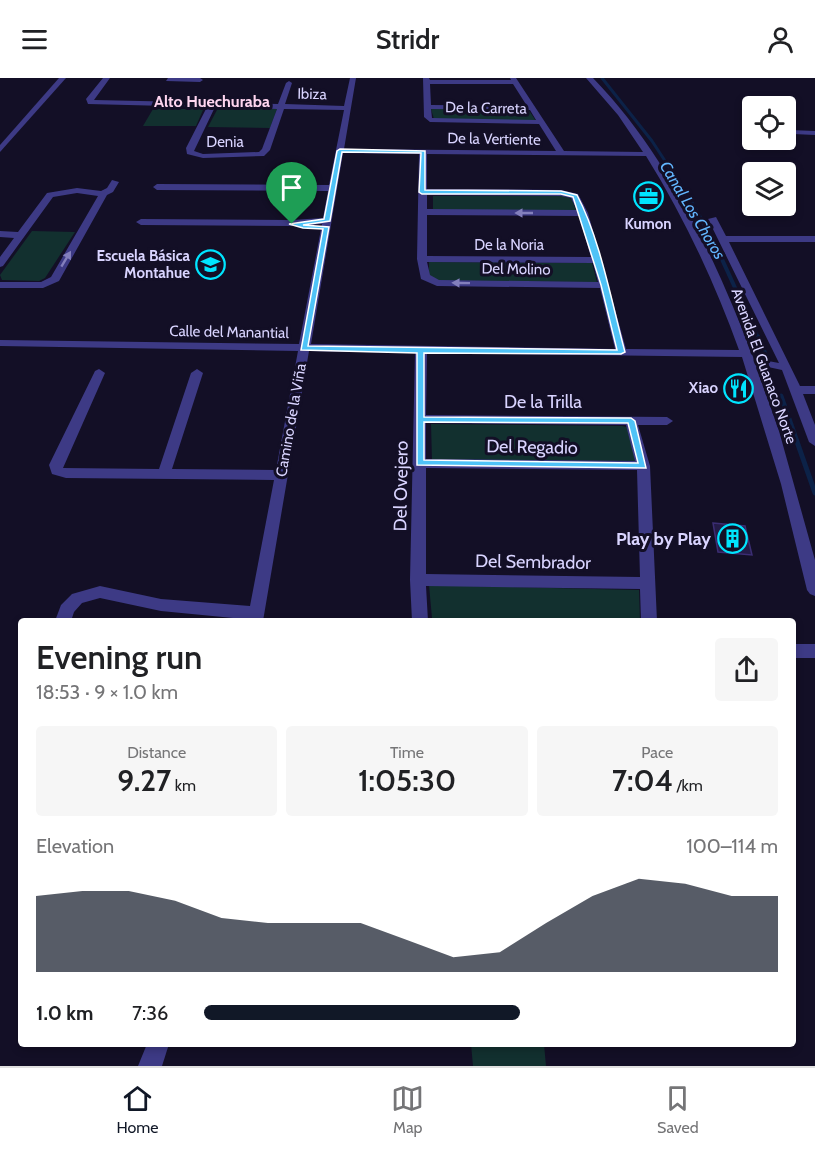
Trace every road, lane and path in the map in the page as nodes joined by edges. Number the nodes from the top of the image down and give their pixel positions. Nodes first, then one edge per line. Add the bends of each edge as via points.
1 (63, 78) edge
2 (107, 78) edge
3 (353, 78) edge
4 (589, 78) edge
5 (201, 79) edge
6 (168, 80) dead end
7 (426, 80) edge
8 (514, 80) edge
9 (289, 83) dead end
10 (196, 88) dead end
11 (191, 96) dead end
12 (187, 105) junction
13 (212, 105) junction
14 (282, 107) junction
15 (427, 107) junction
16 (347, 108) junction
17 (533, 108) junction
18 (543, 122) junction
19 (796, 132) edge
20 (815, 133) edge
21 (0, 150) edge
22 (340, 151) junction
23 (423, 152) junction
24 (561, 153) junction
25 (648, 154) junction
26 (116, 182) dead end
27 (157, 187) dead end
28 (333, 188) junction
29 (422, 192) junction
30 (102, 194) junction
31 (422, 212) junction
32 (583, 213) junction
33 (713, 219) dead end
34 (141, 222) dead end
35 (326, 224) junction
36 (0, 234) edge
37 (19, 237) junction
38 (0, 239) edge
39 (724, 239) junction
40 (815, 239) edge
41 (422, 259) junction
42 (597, 260) junction
43 (0, 264) edge
44 (47, 284) junction
45 (0, 285) edge
46 (604, 285) junction
47 (44, 297) dead end
48 (0, 343) edge
49 (304, 349) junction
50 (421, 351) junction
51 (621, 352) junction
52 (746, 354) junction
53 (751, 366) junction
54 (787, 368) junction
55 (99, 373) dead end
56 (197, 373) dead end
57 (795, 390) junction
58 (815, 390) edge
59 (420, 419) junction
60 (631, 421) junction
61 (667, 421) dead end
62 (815, 442) edge
63 (420, 463) junction
64 (643, 466) junction
65 (164, 474) junction
66 (281, 475) junction
67 (418, 580) junction
68 (647, 583) junction
69 (815, 587) edge
70 (256, 617) edge
71 (64, 618) edge
72 (420, 618) edge
73 (649, 618) edge
74 (796, 651) edge
75 (815, 651) edge
76 (157, 1047) edge
77 (150, 1066) edge

1 - 21 street
2 - 12 street, Ibiza via 91,102
3 - 16 street, Camino de la Viña
4 - 25 street, Avenida El Guanaco Norte
5 - 6 street
5 - 10 street
7 - 8 street
7 - 15 street
8 - 17 street
9 - 14 street
11 - 12 street
12 - 13 street, Ibiza
13 - 14 street, Ibiza
13 - 14 street, Denia via 190,148 195,155 264,153
14 - 16 street, Ibiza
15 - 17 street
15 - 18 street, De la Carreta via 430,120
16 - 22 street, Camino de la Viña
17 - 18 street
18 - 24 street
19 - 20 street
22 - 23 street, De la Vertiente
22 - 28 street, Camino de la Viña
23 - 24 street, De la Vertiente
23 - 29 street
24 - 25 street, De la Vertiente
25 - 52 street, Avenida El Guanaco Norte via 704,253
26 - 30 street
27 - 28 street
28 - 35 street, Camino de la Viña
29 - 31 street
29 - 32 street via 572,195
30 - 37 street via 50,195
44 -> 30 street via 55,279
32 -> 31 street
31 - 41 street
32 - 42 street
33 - 39 street, Avenida El Guanaco Norte
34 - 35 street
35 - 49 street, Camino de la Viña
36 - 37 street
37 - 38 street
37 - 43 street
39 - 40 street
39 - 54 street, Avenida El Guanaco Norte
41 - 42 street, De la Noria
46 -> 41 street, Del Molino via 437,283 424,277
42 - 46 street
44 - 45 street
44 - 47 street via 50,288
46 - 51 street
48 - 49 street, Calle del Manantial
49 - 50 street, Calle del Manantial
49 - 66 street, Camino de la Viña
50 - 51 street, Calle del Manantial
50 - 59 street, Del Ovejero
51 - 52 street, Calle del Manantial
52 - 53 street, Avenida El Guanaco Norte
53 - 54 street
53 - 69 street, Avenida El Guanaco Norte via 779,451
54 - 57 street, Avenida El Guanaco Norte
55 - 65 street via 56,468 66,473
56 - 65 street
57 - 58 street
57 - 62 street, Avenida El Guanaco Norte
59 - 60 street, De la Trilla
59 - 63 street, Del Ovejero
60 - 61 street, De la Trilla
60 - 64 street
63 - 64 street, Del Regadio
63 - 67 street, Del Ovejero
64 - 68 street
65 - 66 street
66 - 70 street, Camino de la Viña
67 - 68 street, Del Sembrador
67 - 72 street, Del Ovejero
68 - 73 street
70 - 71 street via 170,607 92,592 77,598
74 - 75 street
76 - 77 street

